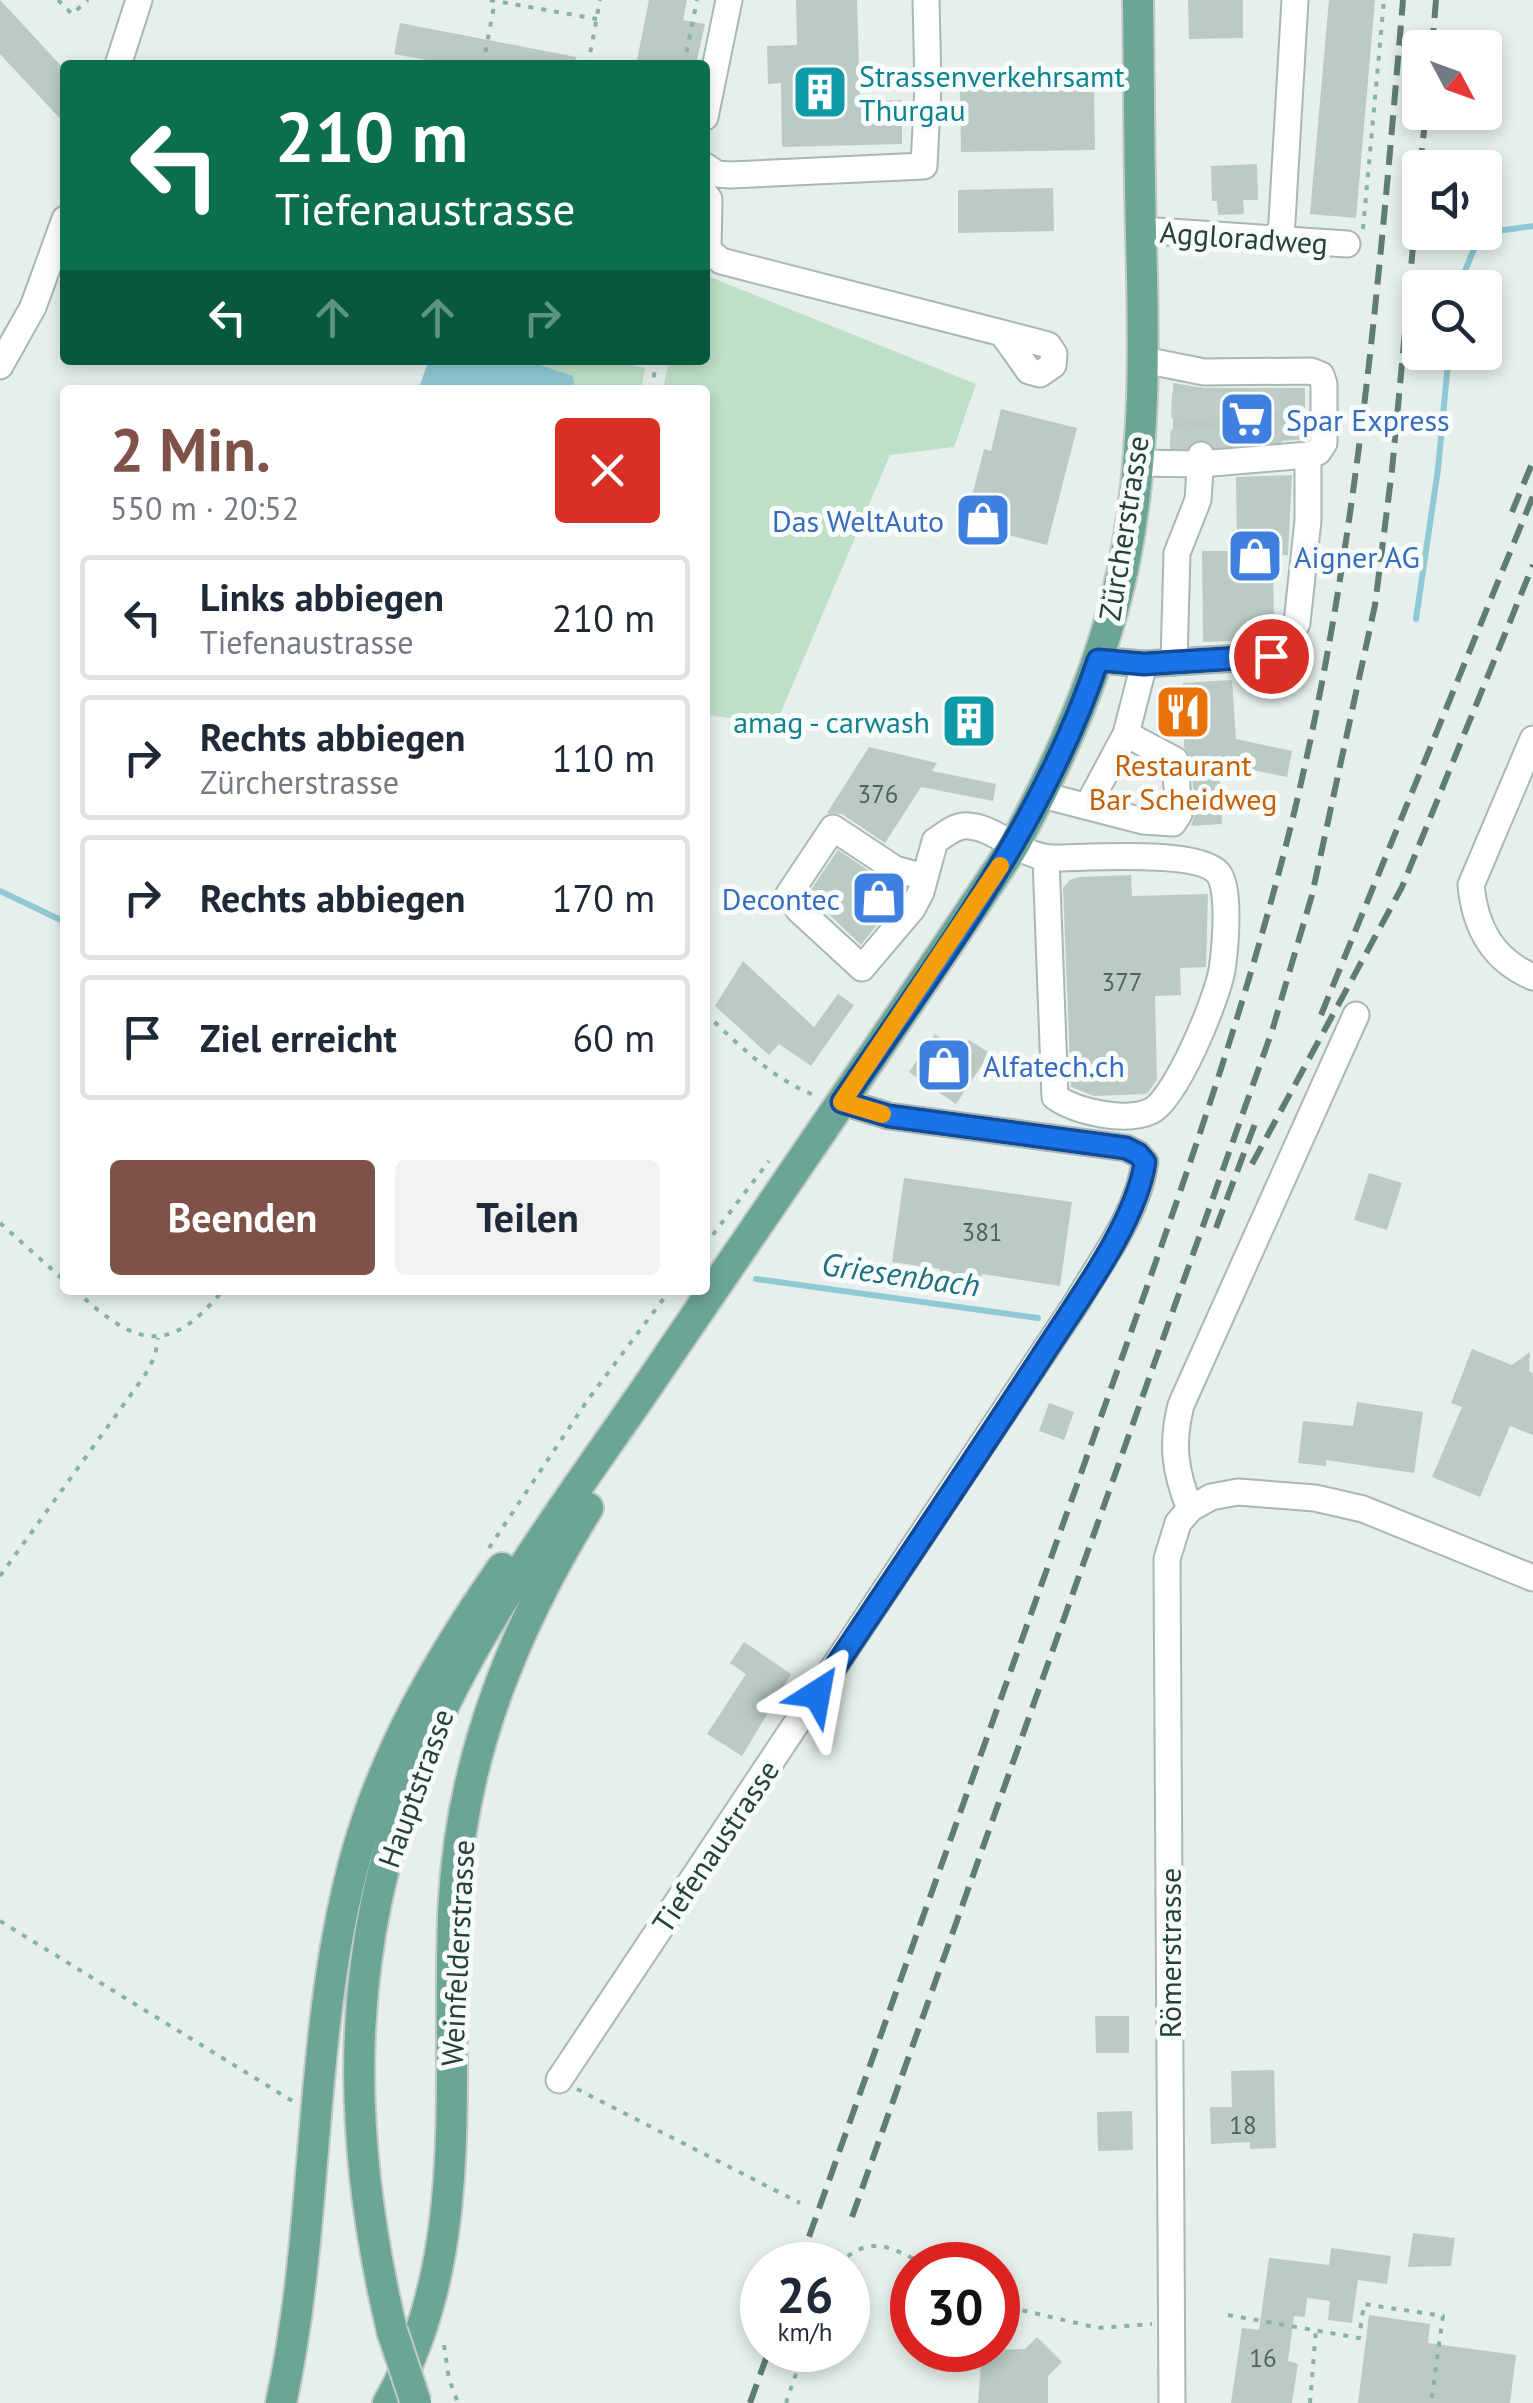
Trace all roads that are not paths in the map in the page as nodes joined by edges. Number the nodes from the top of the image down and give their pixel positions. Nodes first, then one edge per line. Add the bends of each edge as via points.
1 (140, 0) edge
2 (729, 0) edge
3 (926, 0) edge
4 (1138, 0) edge
5 (1295, 0) edge
6 (120, 60) edge
7 (710, 93) edge
8 (710, 170) edge
9 (1141, 230) junction
10 (60, 233) edge
11 (1281, 238) junction
12 (1347, 244) road end
13 (710, 252) edge
14 (1002, 333) dead end
15 (1144, 360) junction
16 (0, 366) edge
17 (1308, 455) junction
18 (1201, 459) junction
19 (1138, 463) junction
20 (1098, 660) junction
21 (1174, 662) junction
22 (1144, 664) junction
23 (1126, 734) junction
24 (1533, 739) edge
25 (1042, 795) junction
26 (1088, 805) junction
27 (1013, 847) junction
28 (1046, 858) junction
29 (924, 877) junction
30 (1533, 977) edge
31 (1356, 1016) dead end
32 (842, 1102) junction
33 (740, 1251) junction
34 (710, 1282) edge
35 (698, 1295) edge
36 (1190, 1509) junction
37 (1533, 1578) edge
38 (559, 2080) road end
39 (281, 2403) edge
40 (388, 2403) edge
41 (416, 2403) edge
42 (1172, 2403) edge

1 - 6 street
2 - 7 street
3 - 8 street via 924,166 730,175
4 - 9 main road, Zürcherstrasse
5 - 11 street
9 - 11 street, Aggloradweg
9 - 15 main road, Zürcherstrasse
10 - 16 street via 33,308
11 - 12 street, Aggloradweg
13 - 14 street via 720,260
15 - 17 street via 1204,377 1270,380 1311,371 1321,376 1324,443
15 - 19 main road, Zürcherstrasse
17 - 18 street
17 - 21 street via 1297,623 1286,645 1271,656
18 - 19 street
18 - 21 street via 1198,500 1177,553
19 - 20 main road, Zürcherstrasse via 1125,557
20 - 22 street
20 - 25 main road, Zürcherstrasse
21 - 22 street
22 - 23 street
23 - 26 street
23 - 26 street via 1175,760 1179,814 1173,822 1143,820
24 - 30 street via 1471,885 1486,938 1511,968
25 - 26 street
25 - 27 main road, Zürcherstrasse
27 - 28 street
27 - 29 street via 969,826 954,828 935,841
27 - 32 main road, Zürcherstrasse
28 - 28 street via 1201,862 1218,872 1226,889 1222,972 1167,1099 1149,1112 1119,1116 1055,1097
29 - 29 street via 912,909 862,968 789,894 833,828 895,869
31 - 36 street via 1181,1405 1173,1451
32 - 33 main road, Zürcherstrasse
32 - 38 street, Tiefenaustrasse via 889,1116 1126,1148 1145,1162 1143,1178 1077,1302
33 - 34 main road
33 - 40 main road, Weinfelderstrasse via 678,1369 538,1593 484,1726 454,1896 442,2244 432,2290
33 - 41 main road, Hauptstrasse, bridge via 513,1586 432,1730 404,1801 380,1888 359,2020 358,2093 373,2251
35 - 39 main road via 618,1395 472,1610 383,1774 340,1930 304,2274
36 - 37 street via 1238,1492 1315,1498 1363,1509
36 - 42 street, Römerstrasse via 1178,1523 1167,1559

